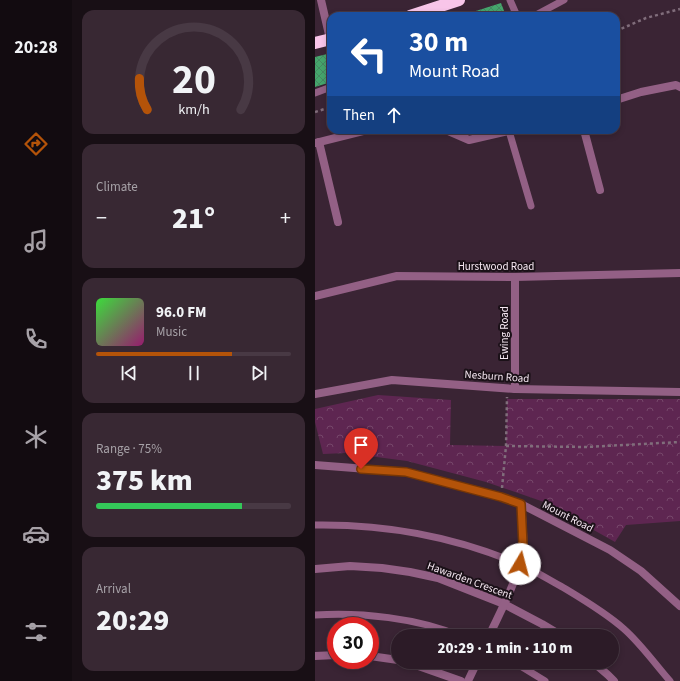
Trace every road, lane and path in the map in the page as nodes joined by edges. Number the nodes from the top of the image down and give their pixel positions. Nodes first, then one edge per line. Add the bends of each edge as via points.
1 (321, 0) edge
2 (459, 0) edge
3 (510, 0) edge
4 (564, 0) edge
5 (680, 9) edge
6 (422, 12) edge
7 (515, 12) edge
8 (542, 12) edge
9 (327, 26) edge
10 (620, 29) edge
11 (327, 40) edge
12 (315, 43) edge
13 (680, 87) edge
14 (327, 88) edge
15 (315, 93) edge
16 (620, 99) edge
17 (327, 108) edge
18 (315, 112) edge
19 (350, 134) edge
20 (455, 134) edge
21 (494, 134) edge
22 (512, 134) edge
23 (585, 134) edge
24 (317, 142) edge
25 (600, 190) dead end
26 (531, 206) dead end
27 (338, 222) dead end
28 (680, 273) edge
29 (515, 277) junction
30 (315, 296) edge
31 (511, 389) junction
32 (680, 392) edge
33 (315, 394) edge
34 (680, 442) edge
35 (506, 446) junction
36 (315, 465) edge
37 (501, 497) junction
38 (521, 504) junction
39 (315, 524) edge
40 (520, 564) junction
41 (315, 569) edge
42 (504, 604) junction
43 (680, 606) edge
44 (315, 615) edge
45 (440, 629) edge
46 (492, 629) edge
47 (550, 629) edge
48 (327, 655) edge
49 (315, 656) edge
50 (379, 657) edge
51 (391, 659) edge
52 (427, 669) edge
53 (474, 669) edge
54 (525, 669) edge
55 (601, 669) edge
56 (461, 681) edge
57 (468, 681) edge
58 (545, 681) edge
59 (614, 681) edge
60 (670, 681) edge

1 - 9 street
2 - 6 highway
3 - 7 lane
4 - 8 lane
5 - 10 path via 646,18
11 - 12 highway
13 - 16 street via 676,85
14 - 15 lane
17 - 18 path
19 - 24 street
20 - 21 street via 469,140
22 - 26 lane
23 - 25 street
24 - 27 street
28 - 29 street, Hurstwood Road
29 - 30 street, Hurstwood Road via 397,276
29 - 31 street, Ewing Road
31 - 32 street, Nesburn Road
31 - 33 street, Nesburn Road via 392,380
31 - 35 path
34 - 35 path via 586,447
35 - 37 path
36 - 37 street, Mount Road via 406,472
37 - 38 street, Mount Road
38 - 40 street via 523,545
38 - 43 street, Mount Road via 610,550 641,571
39 - 40 lane via 383,527 440,538 474,546
40 - 42 street
40 - 60 lane via 585,601 623,629
41 - 42 street, Hawarden Crescent via 350,566 410,572 438,578
42 - 46 street
42 - 47 street, Hawarden Crescent
44 - 45 lane via 352,615 399,620
48 - 49 street
50 - 51 street
52 - 56 street
53 - 57 street
54 - 58 lane
55 - 59 street

